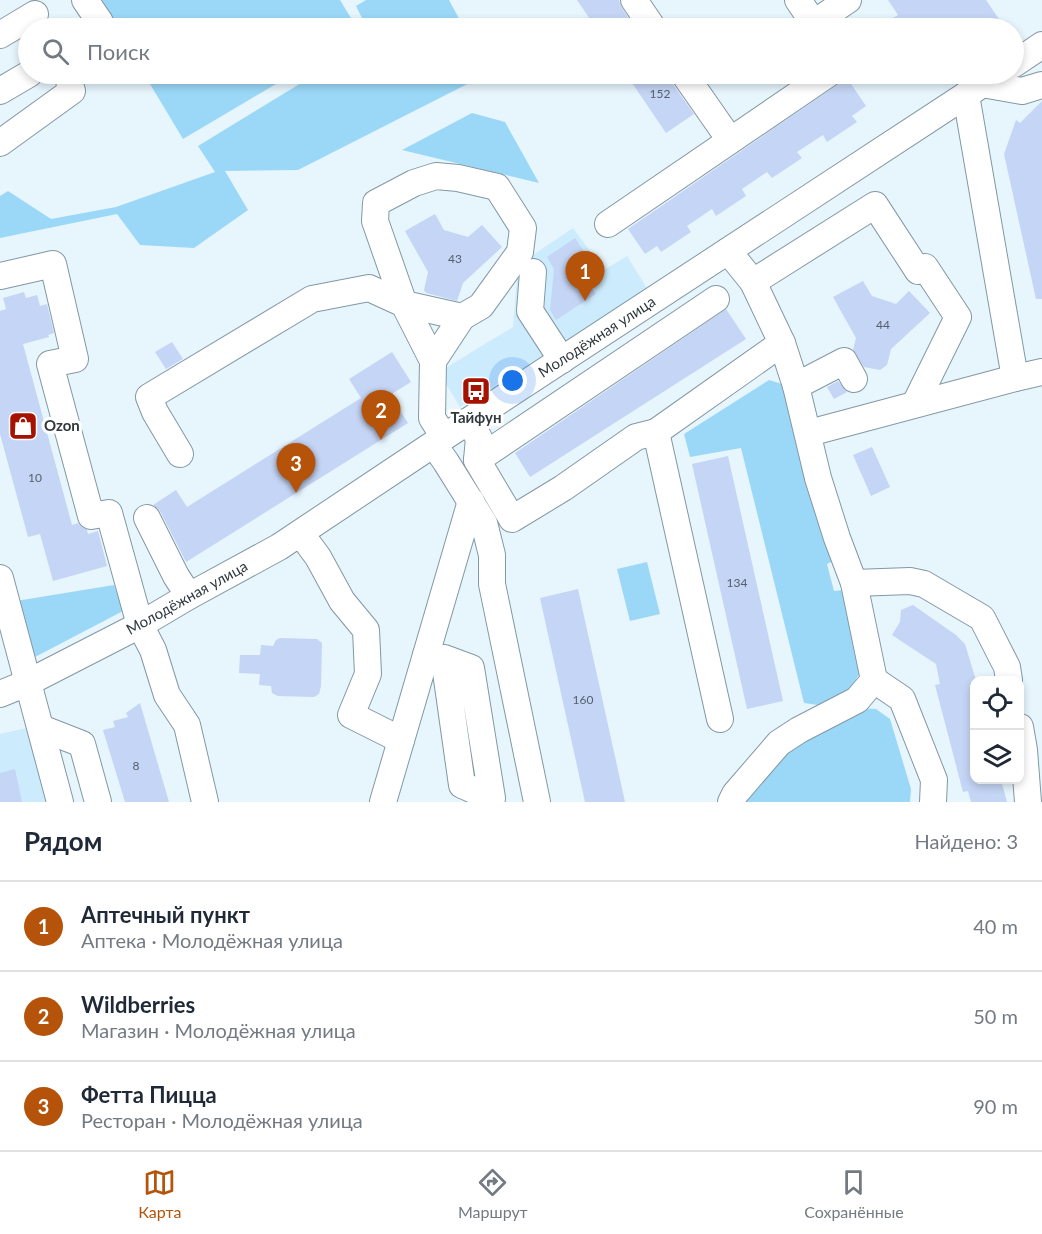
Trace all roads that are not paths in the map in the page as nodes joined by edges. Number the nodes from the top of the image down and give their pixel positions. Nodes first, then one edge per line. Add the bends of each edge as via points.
1 (85, 0) edge
2 (634, 0) edge
3 (798, 0) edge
4 (848, 0) edge
5 (97, 18) edge
6 (646, 18) edge
7 (810, 18) edge
8 (826, 18) edge
9 (18, 25) edge
10 (0, 35) edge
11 (1042, 45) edge
12 (1024, 57) edge
13 (18, 80) edge
14 (70, 84) edge
15 (691, 84) edge
16 (813, 84) edge
17 (982, 84) edge
18 (1042, 85) edge
19 (0, 92) edge
20 (730, 140) junction
21 (0, 143) edge
22 (608, 224) dead end
23 (728, 251) junction
24 (533, 272) dead end
25 (0, 276) edge
26 (753, 282) junction
27 (716, 299) dead end
28 (404, 304) junction
29 (462, 317) junction
30 (782, 343) junction
31 (433, 360) junction
32 (562, 360) junction
33 (1042, 372) edge
34 (1015, 378) junction
35 (854, 379) dead end
36 (796, 386) junction
37 (915, 404) junction
38 (468, 421) junction
39 (656, 432) junction
40 (809, 434) junction
41 (439, 441) junction
42 (180, 454) dead end
43 (477, 460) junction
44 (471, 501) junction
45 (147, 518) dead end
46 (301, 534) junction
47 (0, 578) edge
48 (854, 583) junction
49 (189, 596) junction
50 (140, 625) junction
51 (1009, 676) edge
52 (874, 680) junction
53 (27, 684) junction
54 (0, 694) edge
55 (720, 719) dead end
56 (41, 728) junction
57 (1020, 730) edge
58 (401, 740) junction
59 (60, 802) edge
60 (98, 802) edge
61 (205, 802) edge
62 (383, 802) edge
63 (537, 802) edge
64 (731, 802) edge
65 (933, 802) edge
66 (1028, 802) edge

1 - 5 street
2 - 6 street
3 - 7 street
4 - 8 street
9 - 10 street
11 - 12 street
13 - 19 street
14 - 21 street via 72,91
15 - 20 street
16 - 20 street
17 - 18 street via 1022,91
17 - 23 street, Молодёжная улица
17 - 34 street
20 - 22 street
23 - 26 street
23 - 32 street, Молодёжная улица
24 - 32 street via 530,311
25 - 50 street via 53,264 75,359 50,364 91,516 109,513
26 - 30 street
26 - 37 street via 874,205 918,271 925,267 958,317
27 - 43 street
28 - 29 street
28 - 29 street via 375,221 376,203 436,176 458,178 497,187 523,228 520,252 480,306
28 - 31 street
28 - 42 street via 369,288 312,299 149,397
29 - 31 street
30 - 36 street
30 - 39 street
31 - 41 street via 432,418
32 - 38 street, Молодёжная улица
33 - 34 street
34 - 37 street
35 - 36 street via 844,361
36 - 40 street
37 - 40 street
38 - 41 street, Молодёжная улица
38 - 43 street via 479,438
39 - 43 street via 636,437 512,519
39 - 55 street
40 - 48 street via 818,478
41 - 44 street
41 - 46 street, Молодёжная улица
44 - 58 street via 435,656
44 - 63 street via 484,523 492,555 492,584
45 - 49 street
46 - 49 street, Молодёжная улица
46 - 58 street via 342,601 366,630 368,674 351,716
47 - 53 street
48 - 51 street via 924,584 982,618
48 - 52 street
49 - 50 street, Молодёжная улица
50 - 53 street, Молодёжная улица
50 - 61 street via 153,650 167,695 187,725
52 - 64 street via 857,700 779,744
52 - 65 street via 902,699 933,780
53 - 54 street, Молодёжная улица
53 - 56 street
56 - 59 street
56 - 60 street via 82,744
57 - 66 street
58 - 62 street

